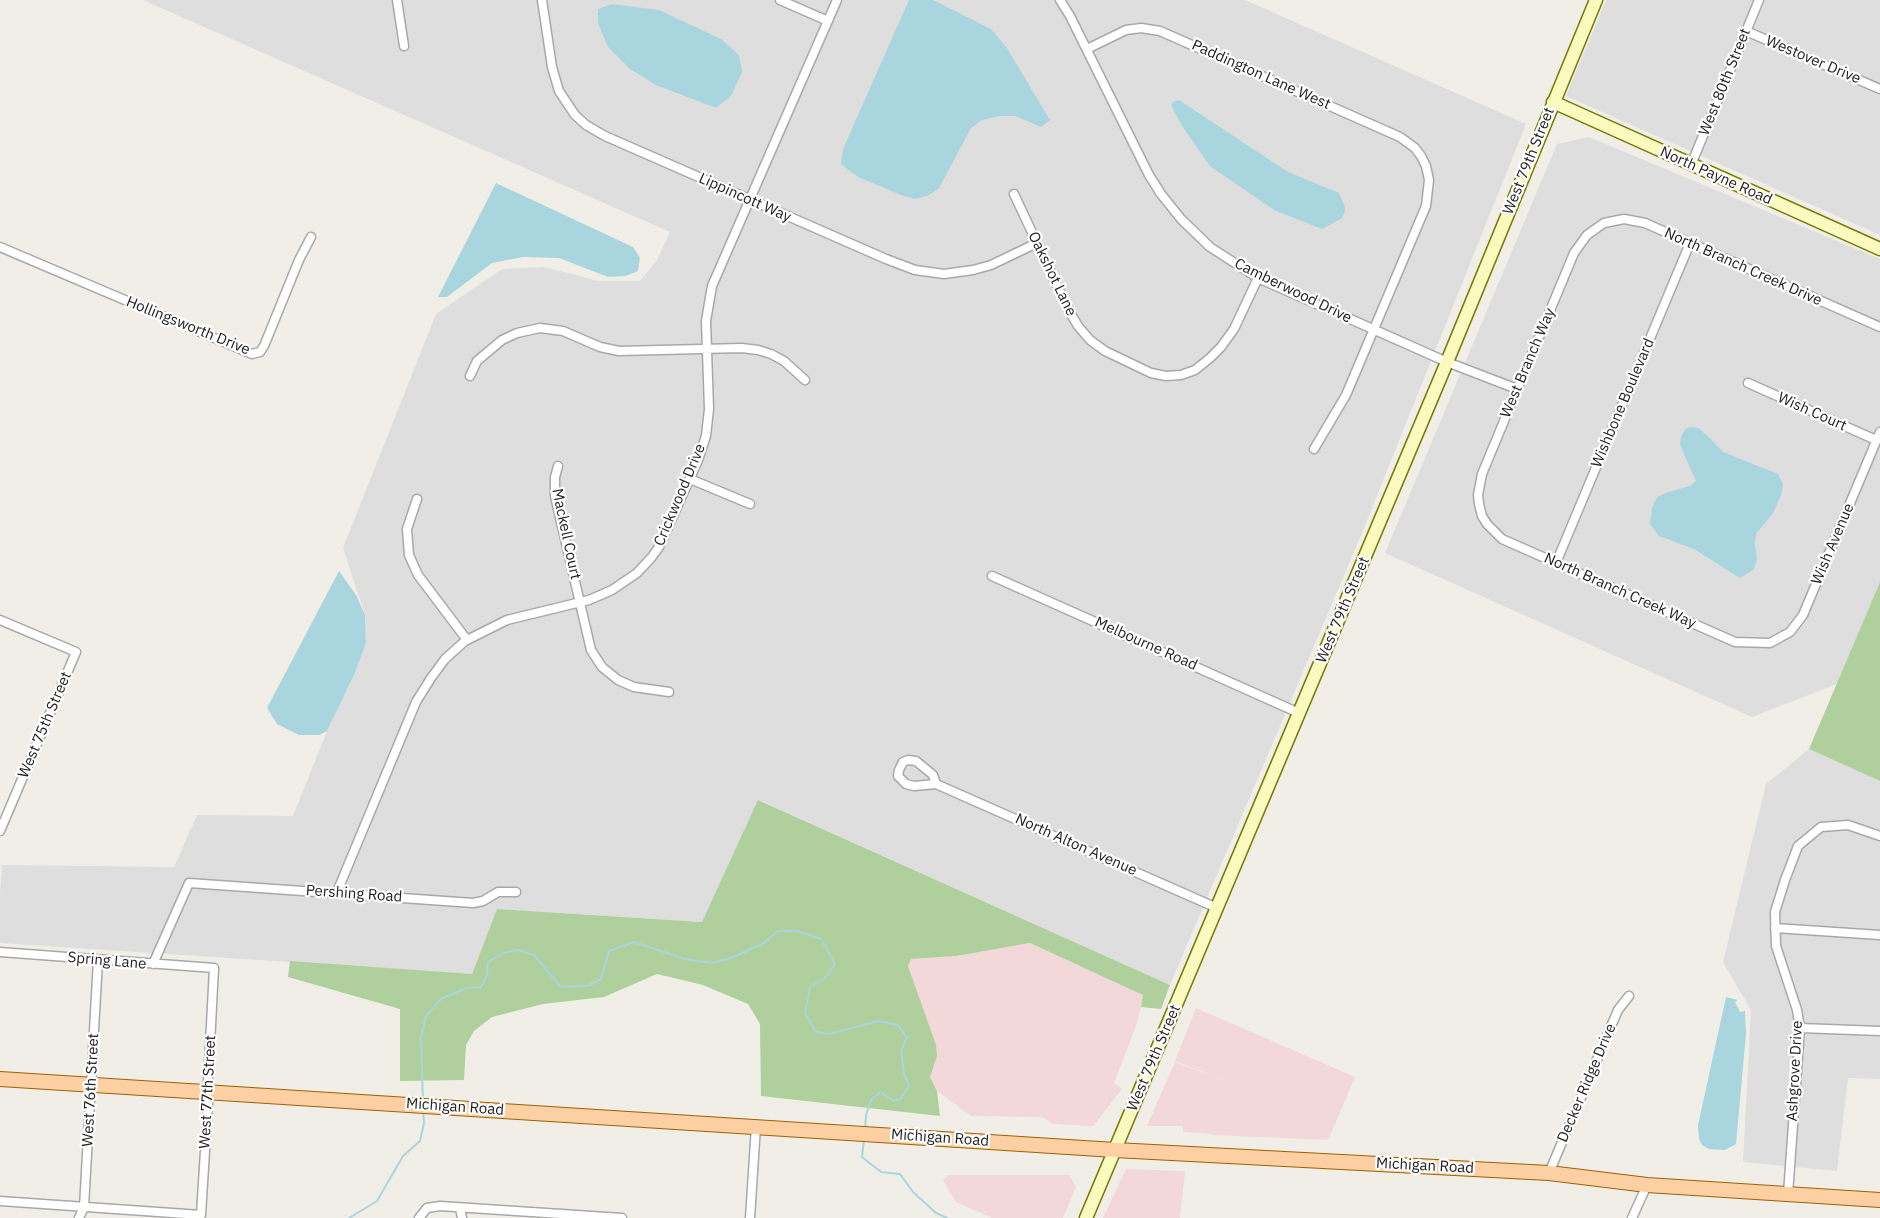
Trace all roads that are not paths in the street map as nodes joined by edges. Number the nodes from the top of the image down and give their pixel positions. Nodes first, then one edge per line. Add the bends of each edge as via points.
1 (397, 0) edge
2 (542, 0) edge
3 (780, 0) edge
4 (837, 0) edge
5 (1060, 0) edge
6 (1596, 0) edge
7 (1759, 0) edge
8 (828, 21) junction
9 (1746, 31) junction
10 (404, 46) dead end
11 (1087, 50) junction
12 (1879, 87) edge
13 (1553, 102) junction
14 (1691, 165) junction
15 (1014, 194) dead end
16 (750, 199) junction
17 (1604, 223) joint
18 (311, 237) dead end
19 (1037, 243) junction
20 (1690, 243) junction
21 (0, 247) edge
22 (1880, 249) edge
23 (1258, 278) junction
24 (1880, 327) edge
25 (1374, 329) junction
26 (706, 348) junction
27 (1447, 362) junction
28 (470, 376) dead end
29 (805, 380) dead end
30 (1748, 383) dead end
31 (1517, 389) junction
32 (1878, 436) edge
33 (1314, 449) dead end
34 (558, 466) dead end
35 (690, 479) junction
36 (417, 499) dead end
37 (750, 504) dead end
38 (1482, 516) joint
39 (1556, 563) junction
40 (992, 576) dead end
41 (580, 602) junction
42 (0, 620) edge
43 (466, 640) junction
44 (1770, 643) joint
45 (669, 692) dead end
46 (1299, 712) junction
47 (936, 784) dead end
48 (0, 831) edge
49 (1880, 836) edge
50 (337, 892) junction
51 (516, 892) dead end
52 (1217, 908) junction
53 (1775, 928) junction
54 (1880, 935) edge
55 (0, 952) edge
56 (98, 960) junction
57 (153, 964) junction
58 (214, 968) joint
59 (1629, 996) dead end
60 (1800, 1028) junction
61 (1880, 1031) edge
62 (0, 1079) edge
63 (91, 1085) junction
64 (208, 1092) junction
65 (756, 1126) junction
66 (1115, 1150) junction
67 (1549, 1173) junction
68 (1647, 1185) junction
69 (1788, 1194) junction
70 (1880, 1200) edge
71 (0, 1201) edge
72 (84, 1206) junction
73 (460, 1208) junction
74 (571, 1216) edge
75 (79, 1218) edge
76 (419, 1218) edge
77 (462, 1218) edge
78 (622, 1218) edge
79 (750, 1218) edge
80 (1086, 1218) edge
81 (1632, 1218) edge

1 - 10 street
2 - 16 street, Lippincott Way via 554,78 575,116 605,136
3 - 8 street
4 - 8 street, Crickwood Drive
5 - 11 street, Camberwood Drive
6 - 13 main road, West 79th Street
7 - 9 street, West 80th Street
8 - 16 street, Crickwood Drive
9 - 12 street, Westover Drive
9 - 14 street, West 80th Street
11 - 23 street, Camberwood Drive via 1146,169 1172,208 1210,247
11 - 25 street, Paddington Lane West via 1134,28 1160,31 1400,137 1415,148 1425,163 1429,184 1425,206
13 - 14 main road, North Payne Road
13 - 27 main road, West 79th Street
14 - 22 main road, North Payne Road
15 - 19 street, Oakshot Lane
16 - 19 street, Lippincott Way via 902,266 926,272 977,269
16 - 26 street, Crickwood Drive via 712,286
17 - 20 street, North Branch Creek Drive via 1639,221
17 - 31 street, West Branch Way via 1587,235 1574,253
18 - 21 street, Hollingsworth Drive via 264,346 252,354
19 - 23 street, Oakshot Lane via 1068,310 1085,334 1111,355 1158,375 1188,373 1216,353 1234,329
20 - 24 street, North Branch Creek Drive
20 - 39 street, Wishbone Boulevard
23 - 25 street, Camberwood Drive
25 - 27 street, Camberwood Drive
25 - 33 street via 1346,395
26 - 28 street via 619,351 556,330 529,329 506,338 483,354
26 - 29 street via 765,352 784,361
26 - 35 street, Crickwood Drive via 707,429
27 - 31 street, Camberwood Drive
27 - 46 main road, West 79th Street
30 - 32 street, Wish Court
31 - 38 street, West Branch Way via 1482,474 1478,495
32 - 44 street, Wish Avenue via 1803,615 1790,632
34 - 41 street, Mackell Court via 555,496
35 - 37 street
35 - 41 street, Crickwood Drive via 651,558 625,583
36 - 43 street via 407,530 409,555 418,575
38 - 39 street, North Branch Creek Way via 1502,539
39 - 44 street, North Branch Creek Way via 1735,642
40 - 46 street, Melbourne Road
41 - 43 street, Crickwood Drive via 515,617
41 - 45 street, Mackell Court via 591,650 606,672 634,687
42 - 48 street, West 75th Street via 76,652
43 - 50 street, Crickwood Drive via 437,669 416,702
46 - 52 main road, West 79th Street
47 - 52 street, North Alton Avenue
49 - 53 street, Ashgrove Drive via 1848,825 1821,827 1798,846 1775,912
50 - 51 street, Pershing Road via 473,903 498,892
50 - 57 street, Pershing Road via 189,883
52 - 66 main road, West 79th Street
53 - 54 street
53 - 60 street, Ashgrove Drive via 1776,946
55 - 56 street, Spring Lane
56 - 57 street, Spring Lane
56 - 63 street, West 76th Street
57 - 58 street, Spring Lane
58 - 64 street, West 77th Street
59 - 67 street, Decker Ridge Drive via 1618,1010
60 - 61 street
60 - 69 street, Ashgrove Drive
62 - 63 main road, Michigan Road
63 - 64 main road, Michigan Road
63 - 72 street, West 76th Street
64 - 65 main road, Michigan Road
64 - 72 street, West 77th Street via 201,1215
65 - 66 main road, Michigan Road
65 - 79 street
66 - 67 main road, Michigan Road
66 - 80 main road, West 79th Street
67 - 68 main road, Michigan Road
68 - 69 main road, Michigan Road
68 - 81 street
69 - 70 main road, Michigan Road
71 - 72 street
72 - 75 street, West 76th Street
73 - 74 street
73 - 76 street via 427,1208
73 - 77 street
74 - 78 street

